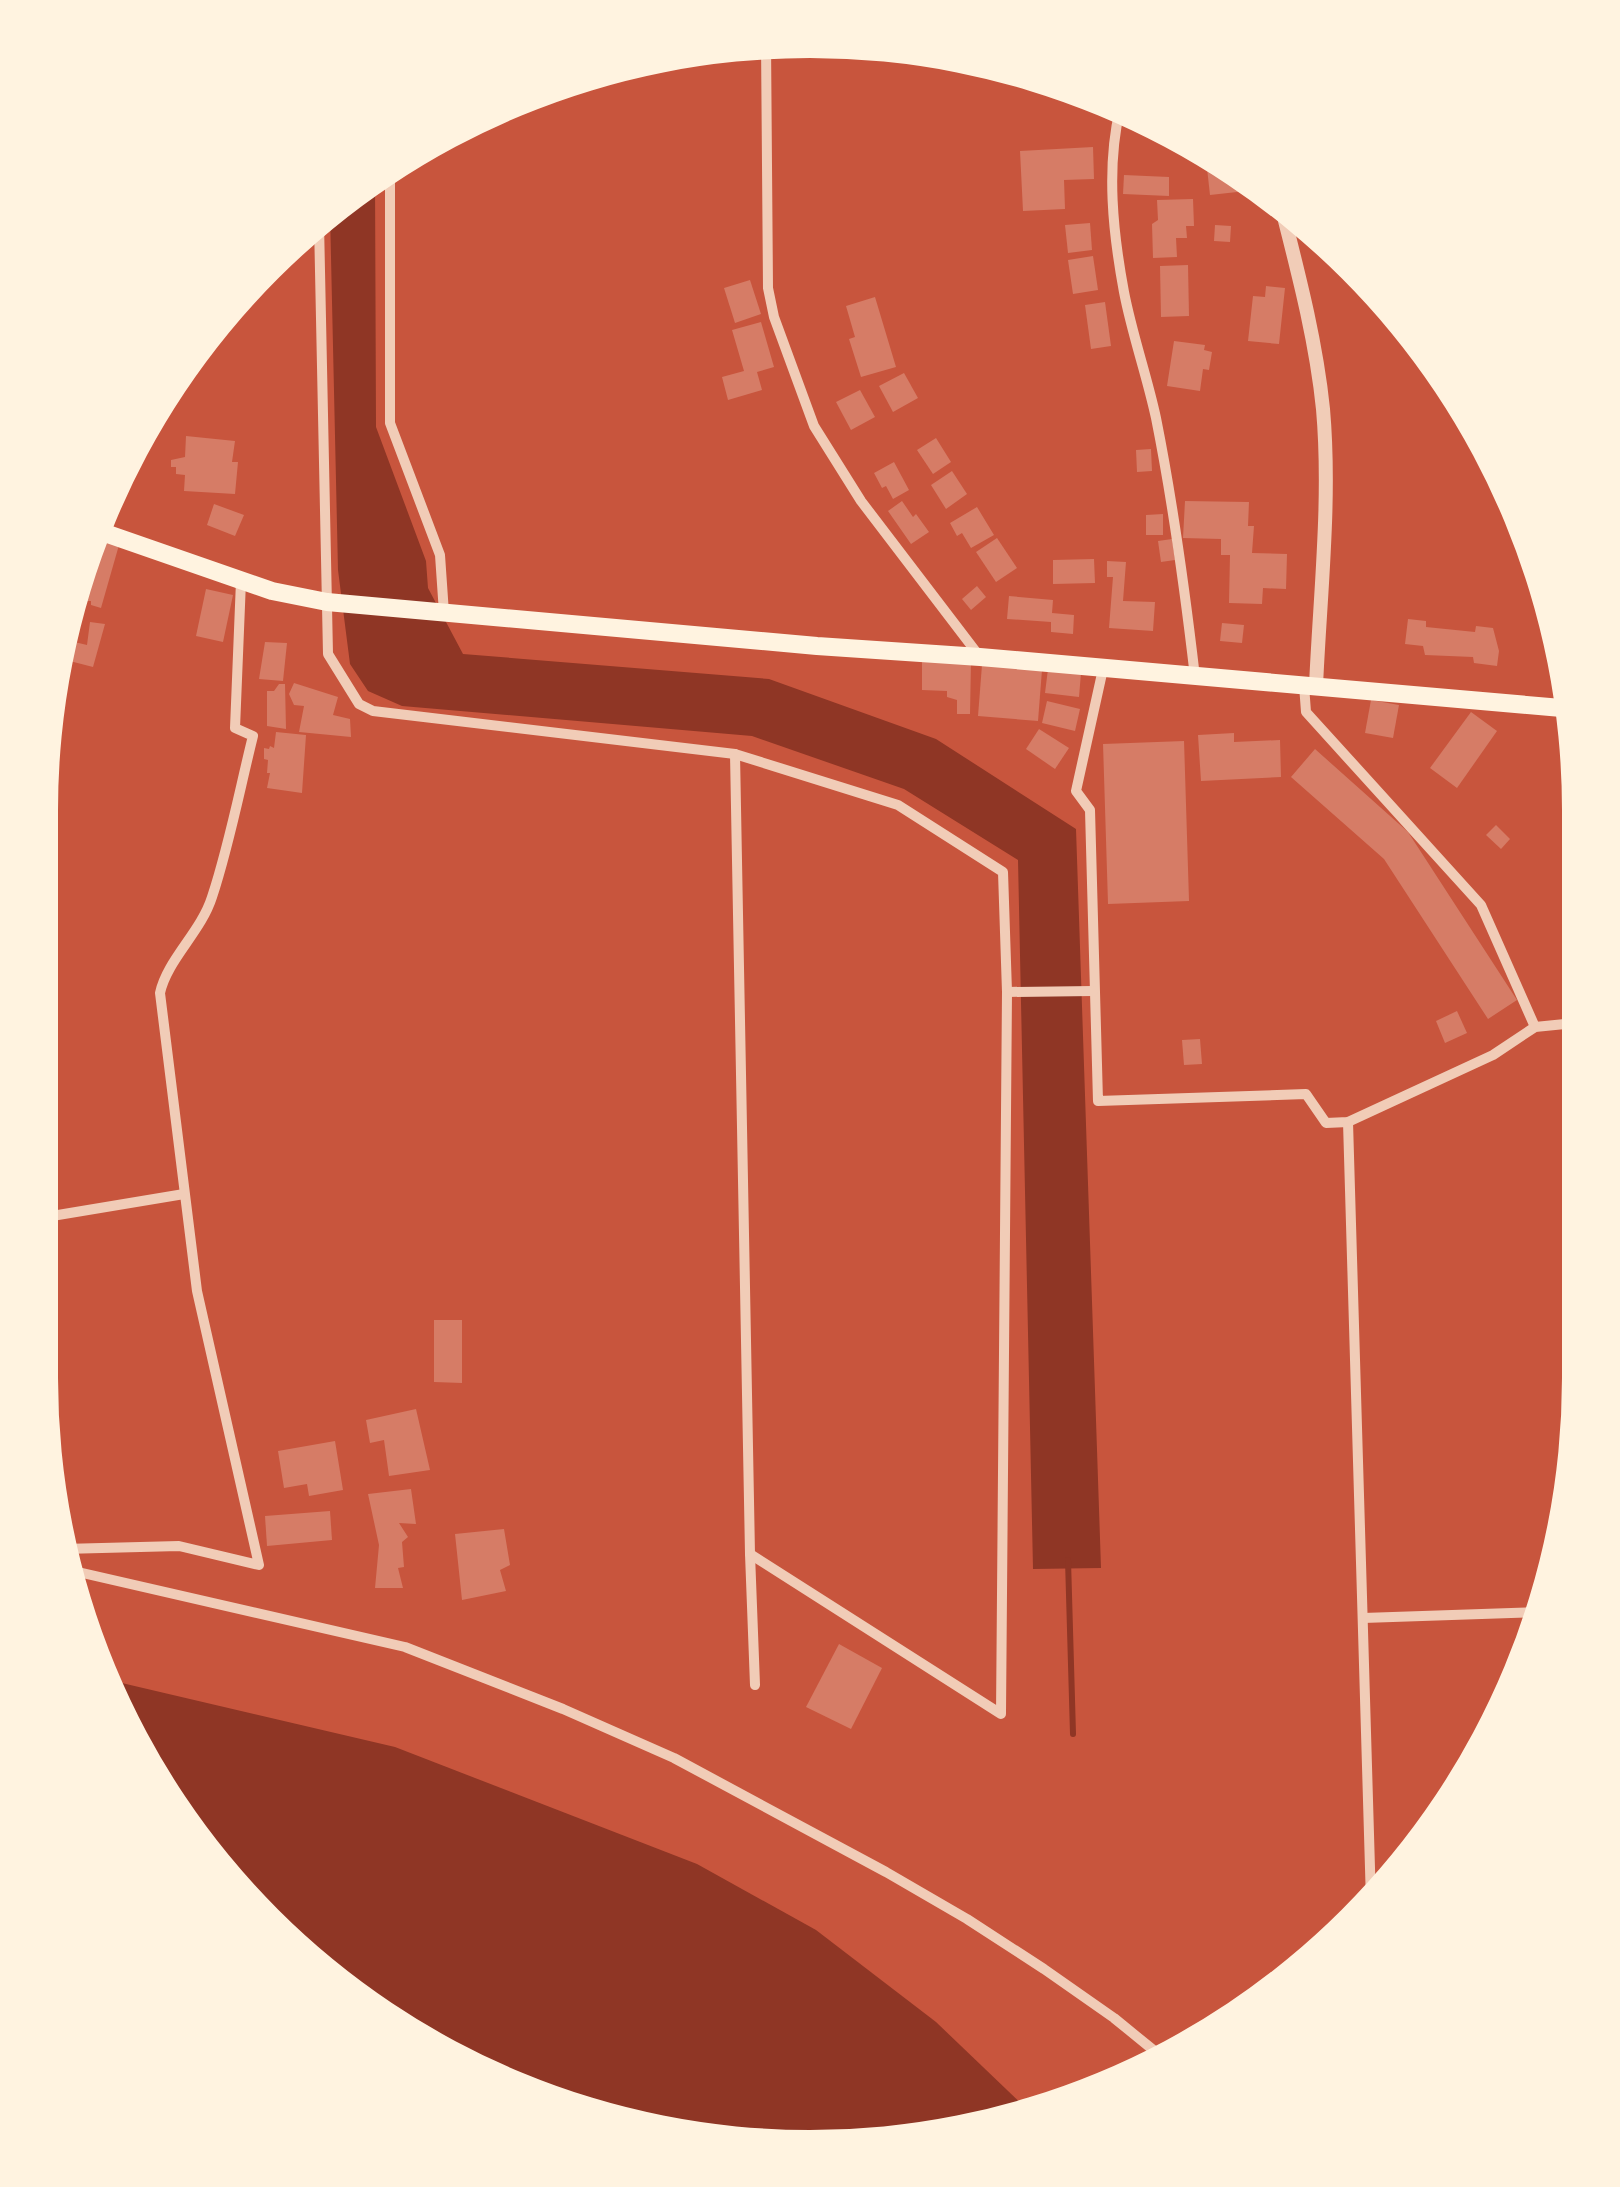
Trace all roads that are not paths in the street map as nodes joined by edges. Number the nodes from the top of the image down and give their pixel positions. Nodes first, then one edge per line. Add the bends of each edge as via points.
1 (766, 59) edge
2 (1117, 123) edge
3 (390, 185) edge
4 (1287, 229) edge
5 (319, 240) edge
6 (110, 535) edge
7 (241, 581) junction
8 (327, 602) junction
9 (444, 613) junction
10 (980, 657) junction
11 (1104, 669) junction
12 (1195, 676) junction
13 (1310, 686) junction
14 (1555, 707) edge
15 (735, 754) junction
16 (1007, 992) junction
17 (1094, 992) junction
18 (1562, 1024) edge
19 (1535, 1026) junction
20 (1348, 1122) junction
21 (184, 1194) junction
22 (58, 1215) edge
23 (78, 1549) edge
24 (750, 1554) junction
25 (83, 1573) edge
26 (1525, 1613) edge
27 (1363, 1618) junction
28 (755, 1684) dead end
29 (1370, 1879) edge
30 (1151, 2048) edge

1 - 10 street via 768,288 774,316 814,426 860,501
2 - 12 street via 1110,180 1124,292 1156,418
3 - 9 street via 390,424 440,555
4 - 13 street via 1323,410 1326,482
5 - 8 street
6 - 7 main road
7 - 8 main road
7 - 21 street via 235,728 253,736 212,899 160,993
8 - 9 main road
8 - 15 street via 328,654 359,704 373,710
9 - 10 main road
10 - 11 main road
11 - 12 main road
11 - 17 street via 1076,791 1090,810
12 - 13 main road
13 - 14 main road
13 - 19 street via 1306,712 1481,905
15 - 16 street via 898,805 1003,872
15 - 24 street
16 - 17 street
16 - 24 street via 1001,1714
17 - 20 street via 1098,1100 1306,1094 1326,1123
18 - 19 street
19 - 20 street via 1493,1055
20 - 27 street
21 - 22 street
21 - 23 street via 197,1291 259,1565 180,1546
24 - 28 street
25 - 30 street via 406,1647 563,1708 674,1758 967,1919
26 - 27 street
27 - 29 street

